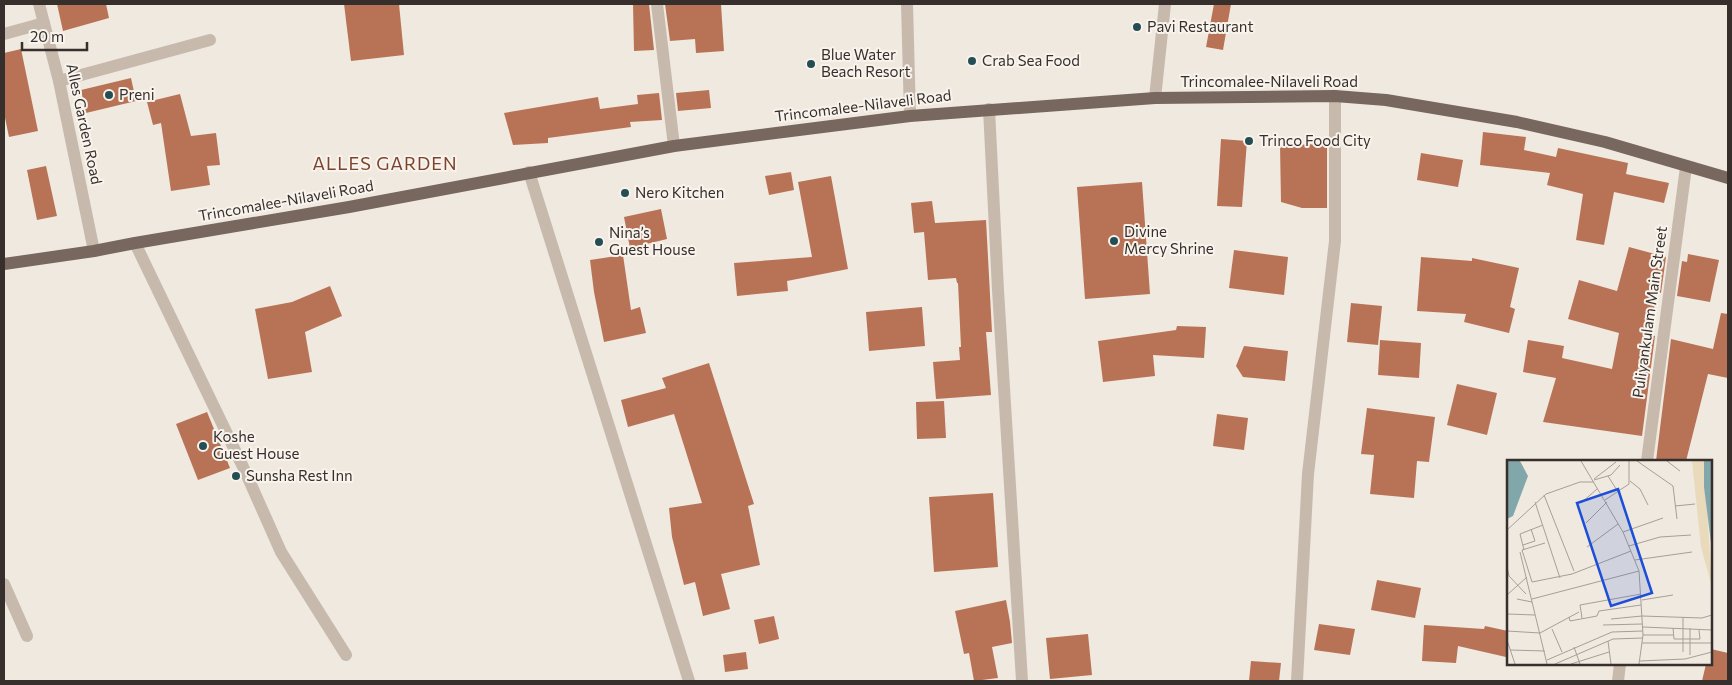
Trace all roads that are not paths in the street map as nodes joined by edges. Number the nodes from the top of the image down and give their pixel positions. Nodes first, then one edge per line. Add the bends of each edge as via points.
1 (39, 4) edge
2 (657, 4) edge
3 (907, 4) edge
4 (1165, 4) edge
5 (44, 23) junction
6 (4, 34) edge
7 (210, 40) dead end
8 (59, 81) junction
9 (1335, 96) junction
10 (1155, 98) junction
11 (989, 109) junction
12 (910, 116) junction
13 (674, 146) junction
14 (1686, 167) junction
15 (529, 172) junction
16 (1728, 178) edge
17 (135, 242) junction
18 (94, 251) junction
19 (4, 264) edge
20 (1647, 460) edge
21 (4, 584) edge
22 (27, 636) dead end
23 (346, 655) dead end
24 (1620, 665) edge
25 (689, 681) edge
26 (1022, 681) edge
27 (1297, 681) edge
28 (1618, 681) edge

1 - 5 street, Alles Garden Road
2 - 13 street
3 - 12 street
4 - 10 street
5 - 6 street
5 - 8 street, Alles Garden Road
7 - 8 street
8 - 18 street, Alles Garden Road
9 - 10 main road, Trincomalee-Nilaveli Road
9 - 14 main road, Trincomalee-Nilaveli Road via 1386,100 1517,122 1605,142
9 - 27 street via 1335,241 1308,474
10 - 11 main road, Trincomalee-Nilaveli Road
11 - 12 main road, Trincomalee-Nilaveli Road
11 - 26 street
12 - 13 main road, Trincomalee-Nilaveli Road
13 - 15 main road, Trincomalee-Nilaveli Road
14 - 16 main road, Trincomalee-Nilaveli Road
14 - 20 street, Puliyankulam Main Street
15 - 17 main road, Trincomalee-Nilaveli Road via 349,207
15 - 25 street
17 - 18 main road, Trincomalee-Nilaveli Road
17 - 23 street via 281,552
18 - 19 main road, Trincomalee-Nilaveli Road
21 - 22 street
24 - 28 street

